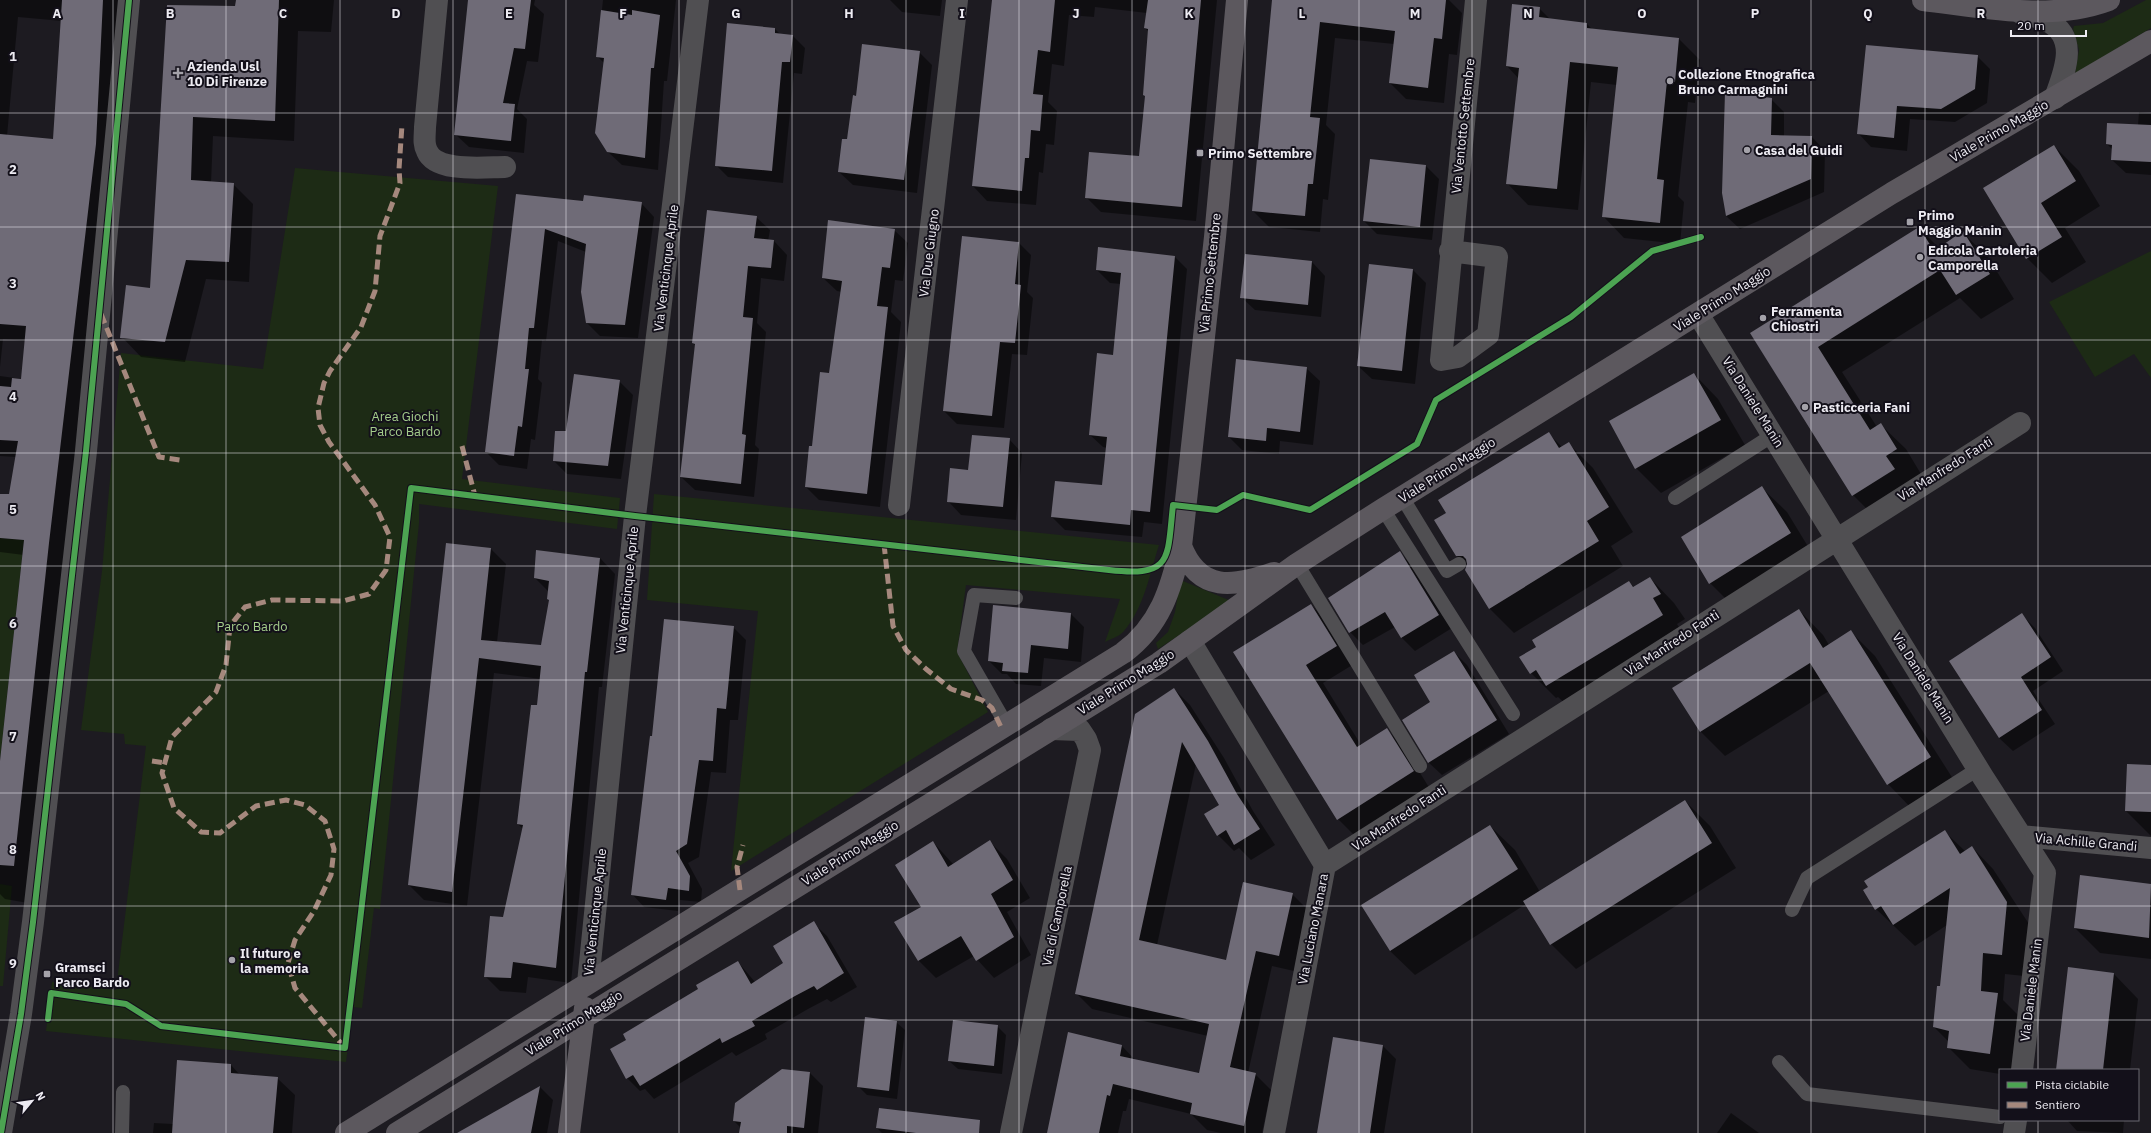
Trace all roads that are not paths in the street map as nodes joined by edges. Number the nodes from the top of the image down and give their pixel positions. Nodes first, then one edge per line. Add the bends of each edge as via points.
1 (129, 0) edge
2 (437, 0) edge
3 (698, 0) edge
4 (957, 0) edge
5 (1237, 0) edge
6 (1476, 0) edge
7 (1923, 0) edge
8 (2109, 0) edge
9 (2015, 11) junction
10 (2151, 41) edge
11 (2055, 98) junction
12 (505, 167) dead end
13 (1450, 251) junction
14 (1698, 314) junction
15 (2020, 422) dead end
16 (1773, 435) junction
17 (1402, 498) junction
18 (1675, 498) dead end
19 (899, 506) dead end
20 (1383, 509) junction
21 (1836, 538) junction
22 (1181, 546) junction
23 (1297, 564) junction
24 (1459, 564) dead end
25 (1016, 598) dead end
26 (1190, 641) junction
27 (1130, 648) joint
28 (1513, 714) dead end
29 (1006, 724) junction
30 (1051, 729) junction
31 (1420, 766) dead end
32 (1978, 769) junction
33 (2021, 836) junction
34 (2151, 848) edge
35 (1325, 865) junction
36 (1792, 910) dead end
37 (588, 983) junction
38 (583, 1017) junction
39 (1779, 1062) dead end
40 (2022, 1069) edge
41 (123, 1092) dead end
42 (1999, 1117) edge
43 (2016, 1121) edge
44 (1, 1133) edge
45 (122, 1133) edge
46 (346, 1133) edge
47 (397, 1133) edge
48 (569, 1133) edge
49 (1011, 1133) edge
50 (1274, 1133) edge
51 (2014, 1133) edge

1 - 44 street via 86,447 33,922
2 - 12 street via 425,127 424,143 427,152 432,159 448,166
3 - 37 street, Via Venticinque Aprile via 634,516
4 - 19 street, Via Due Giugno
5 - 22 main road, Via Primo Settembre via 1215,237
6 - 13 street, Via Ventotto Settembre
7 - 9 main road
8 - 9 main road via 2073,10
9 - 11 street via 2048,21 2064,38 2068,50 2067,62
10 - 11 main road, Viale Primo Maggio
11 - 14 main road, Viale Primo Maggio via 1892,193
13 - 13 street, Via Ventotto Settembre via 1442,344 1441,360 1458,357 1488,336 1497,257
14 - 16 street, Via Daniele Manin
14 - 17 main road, Viale Primo Maggio
15 - 21 street, Via Manfredo Fanti
16 - 18 lane
16 - 21 street, Via Daniele Manin
17 - 20 main road, Viale Primo Maggio
17 - 24 lane via 1447,571
20 - 23 main road, Viale Primo Maggio
20 - 28 lane
21 - 32 street, Via Daniele Manin
21 - 35 street, Via Manfredo Fanti
22 - 23 main road, Viale Primo Maggio via 1192,567 1202,576 1215,582 1242,583
22 - 27 main road, Via Primo Settembre via 1165,601 1144,636
23 - 26 main road, Viale Primo Maggio
23 - 31 lane
25 - 29 lane via 974,595 964,651
26 - 30 main road, Viale Primo Maggio
26 - 35 street, Via Luciano Manara
27 - 29 main road, Viale Primo Maggio
29 - 37 main road, Viale Primo Maggio
30 - 38 main road, Viale Primo Maggio
30 - 49 street, Via di Camporella via 1080,730 1090,750
32 - 33 street, Via Daniele Manin
32 - 36 lane via 1807,878
33 - 34 street, Via Achille Grandi
33 - 40 street, Via Daniele Manin via 2045,873
35 - 50 street, Via Luciano Manara
37 - 38 main road, Via Venticinque Aprile
37 - 46 main road, Viale Primo Maggio
38 - 47 main road, Viale Primo Maggio
38 - 48 main road, Via Venticinque Aprile
39 - 42 lane via 1808,1094
41 - 45 lane
43 - 51 street

